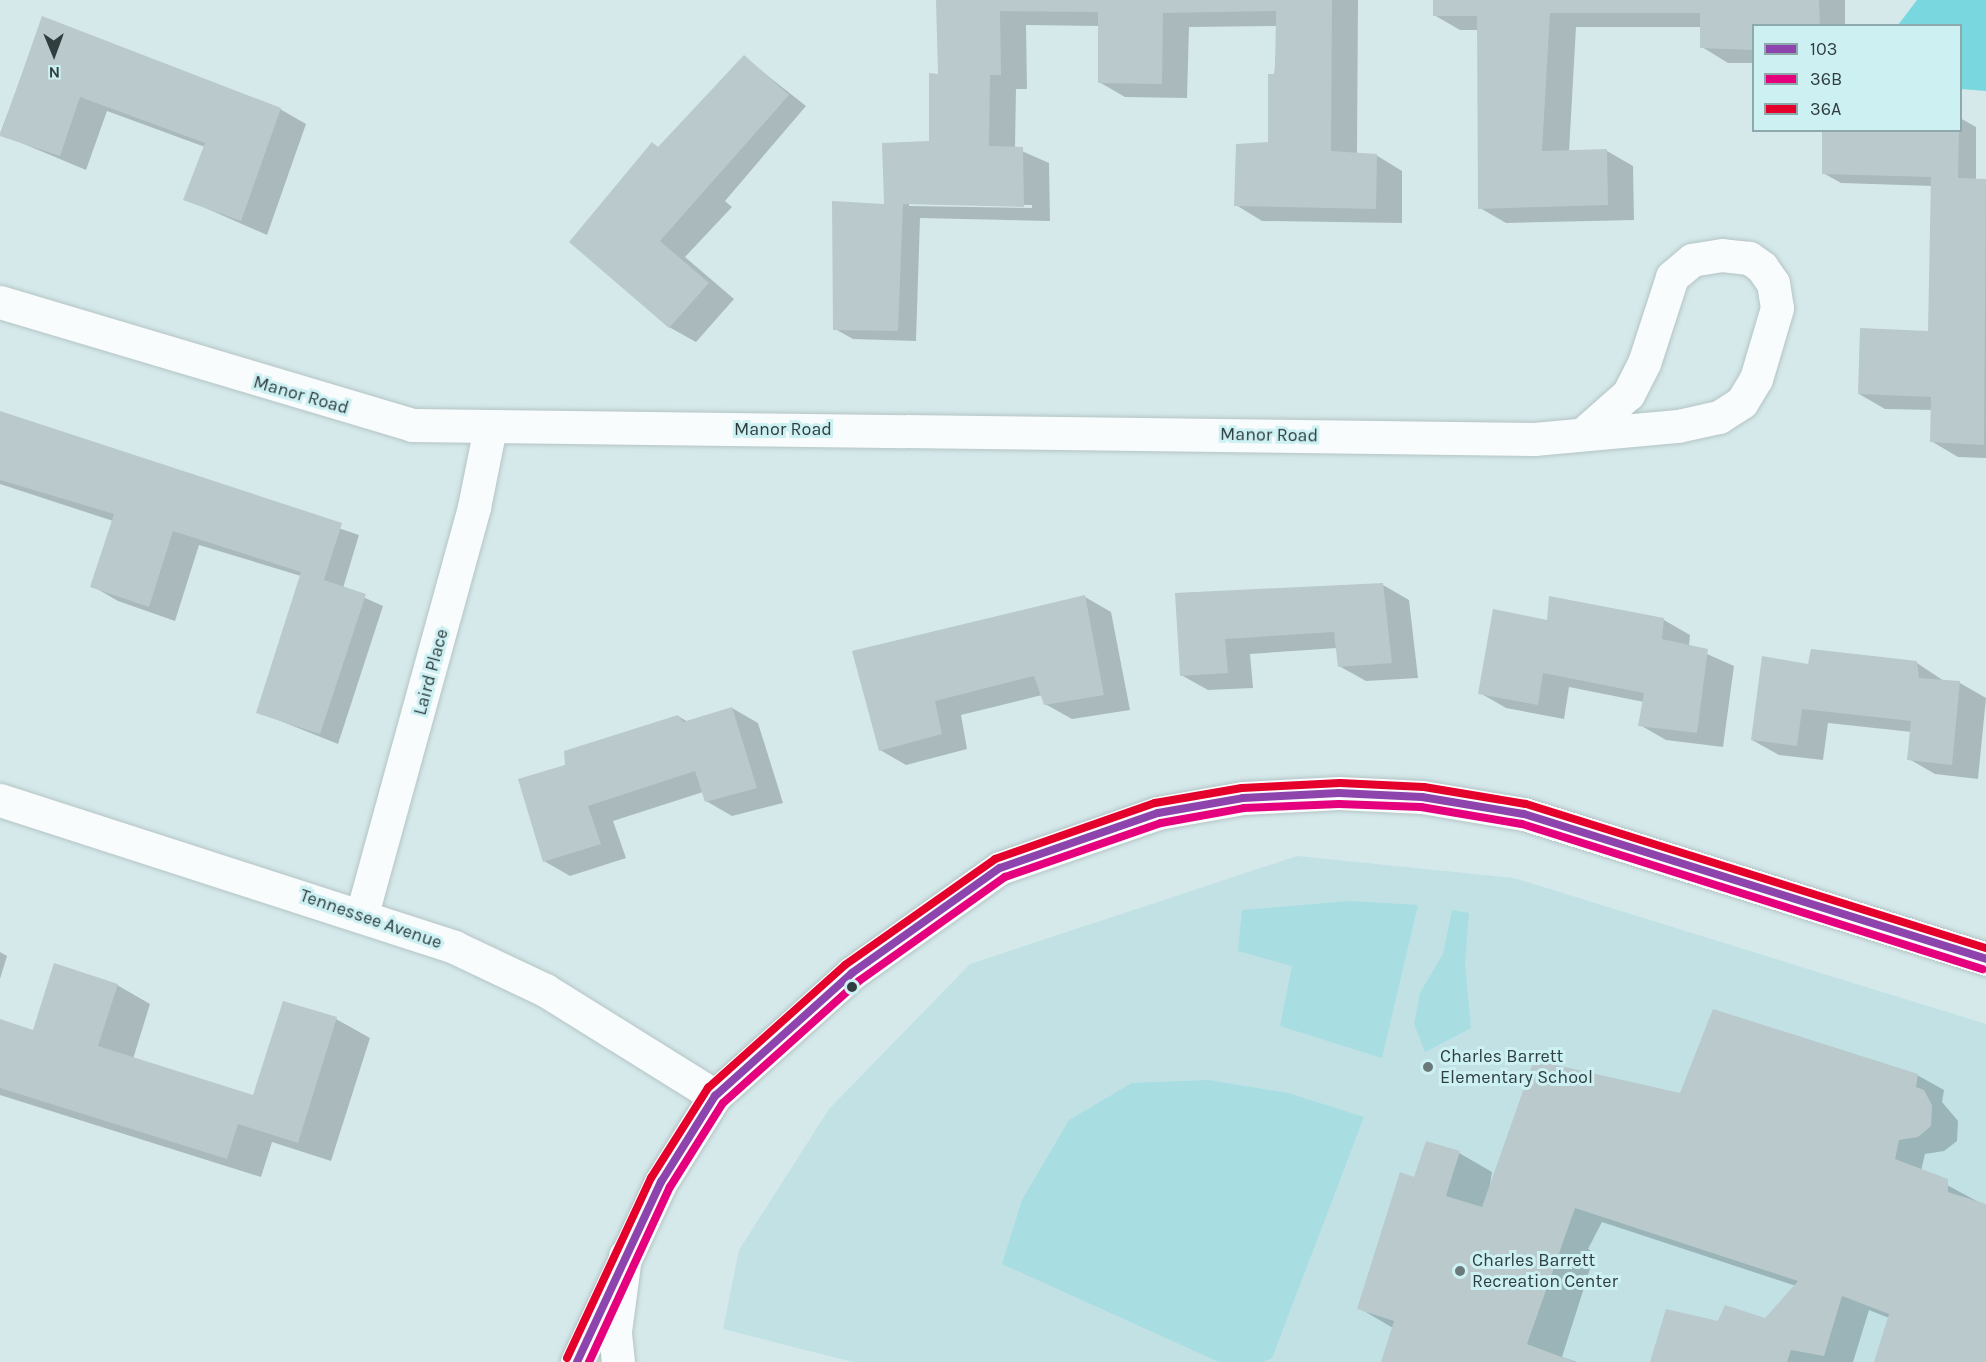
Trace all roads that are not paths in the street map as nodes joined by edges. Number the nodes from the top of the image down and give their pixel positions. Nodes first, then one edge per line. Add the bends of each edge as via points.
1 (0, 302) edge
2 (490, 428) junction
3 (1584, 432) junction
4 (0, 800) edge
5 (362, 914) junction
6 (1986, 959) edge
7 (715, 1096) junction
8 (625, 1256) junction
9 (577, 1362) edge
10 (618, 1362) edge

1 - 2 street, Manor Road via 412,425
2 - 3 street, Manor Road via 1534,439
2 - 5 street, Laird Place via 471,519
3 - 3 street, Manor Road via 1678,426 1719,417 1742,402 1756,379 1777,308 1773,283 1762,267 1749,258 1722,255 1692,260 1672,277 1644,363 1628,394
4 - 5 street, Tennessee Avenue
5 - 7 street, Tennessee Avenue via 454,947 545,990
6 - 7 street via 1816,902 1524,814 1422,797 1279,796 1158,813 990,875 852,972
7 - 8 street via 660,1182
8 - 9 street
8 - 10 street via 615,1331

